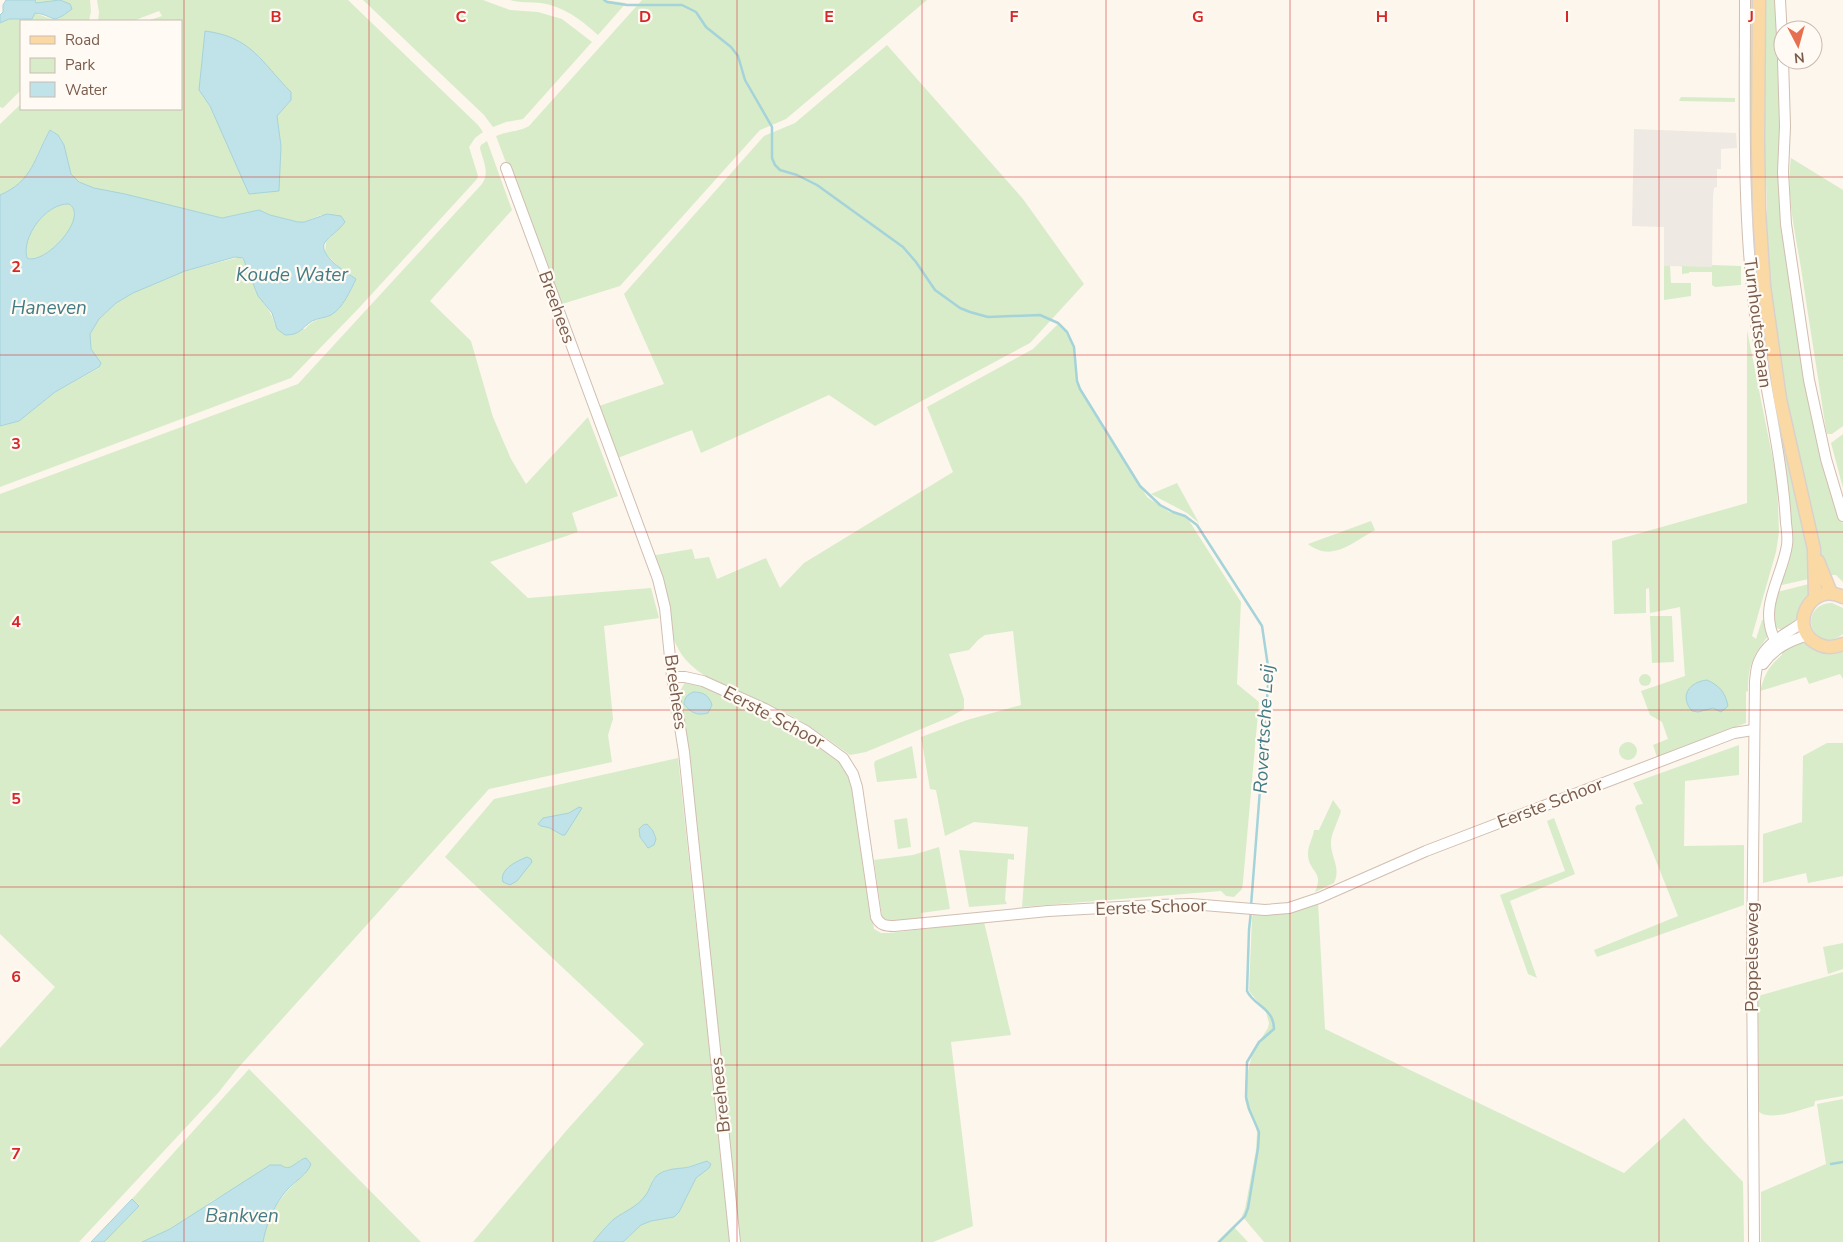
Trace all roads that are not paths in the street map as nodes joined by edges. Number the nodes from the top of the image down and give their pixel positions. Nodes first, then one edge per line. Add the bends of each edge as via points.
1 (1745, 0) edge
2 (1759, 0) edge
3 (1780, 0) edge
4 (1781, 20) edge
5 (1783, 70) edge
6 (506, 168) dead end
7 (1843, 516) edge
8 (1814, 549) junction
9 (1837, 595) edge
10 (1815, 598) junction
11 (1803, 622) junction
12 (1808, 635) junction
13 (1775, 640) junction
14 (1842, 646) edge
15 (1757, 673) junction
16 (672, 676) junction
17 (1754, 730) junction
18 (736, 1242) edge
19 (1754, 1242) edge

1 - 13 street, Turnhoutsebaan via 1748,245 1762,366 1784,487 1787,529 1786,550 1768,616 1769,629
2 - 8 main road, Turnhoutsebaan via 1758,142 1764,286 1780,399
3 - 4 street
5 - 7 street via 1786,224 1809,380 1826,459
6 - 16 street, Breehees via 658,579 665,608
8 - 9 main road, Turnhoutsebaan
8 - 10 main road, Turnhoutsebaan
9 - 10 main road via 1823,594
10 - 11 main road via 1806,608
11 - 12 main road
11 - 13 street, Poppelseweg
12 - 14 main road via 1821,646
12 - 15 street via 1778,647
13 - 15 street, Poppelseweg via 1761,656
15 - 17 street, Poppelseweg
16 - 17 street, Eerste Schoor via 703,681 765,708 806,731 843,758 857,787 876,917 885,926 1156,905 1276,910 1305,904 1417,854 1734,733
16 - 18 street, Breehees via 684,752
17 - 19 street, Poppelseweg

